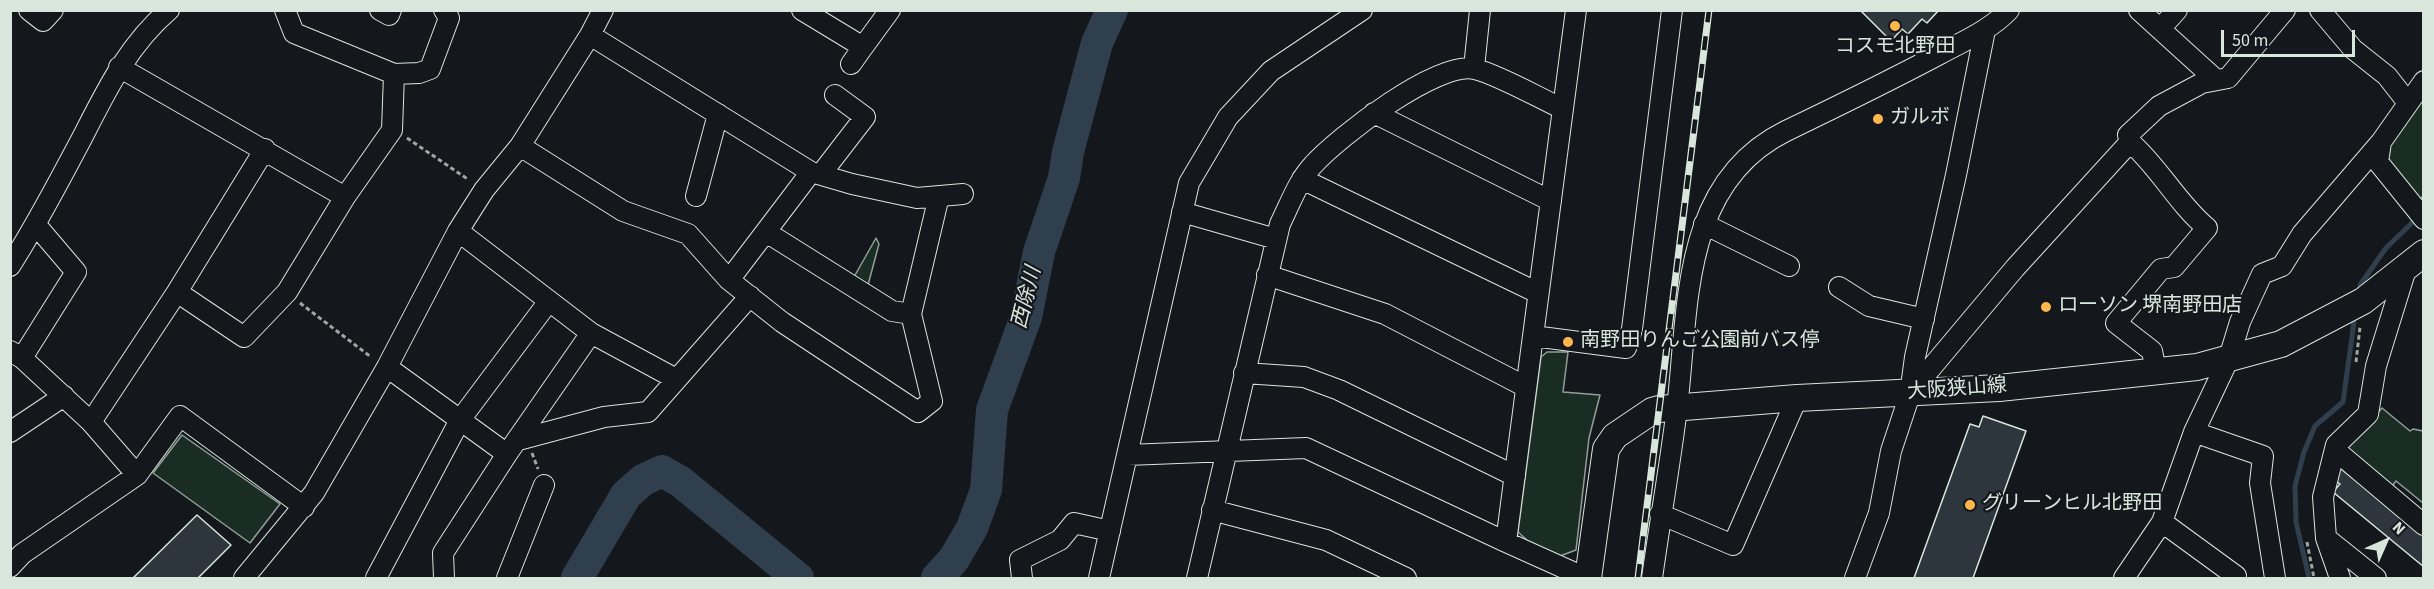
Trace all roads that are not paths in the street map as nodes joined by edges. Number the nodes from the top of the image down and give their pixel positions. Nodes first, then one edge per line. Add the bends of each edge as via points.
1 (29, 10) edge
2 (53, 10) edge
3 (169, 10) edge
4 (285, 10) edge
5 (380, 10) edge
6 (391, 10) edge
7 (444, 10) edge
8 (603, 10) edge
9 (802, 10) edge
10 (890, 10) edge
11 (1362, 10) edge
12 (1480, 10) edge
13 (1575, 10) edge
14 (1672, 10) edge
15 (2009, 10) edge
16 (2139, 10) edge
17 (2177, 10) edge
18 (2285, 10) edge
19 (2320, 10) edge
20 (2160, 28) junction
21 (1985, 30) junction
22 (590, 36) junction
23 (863, 47) junction
24 (851, 64) dead end
25 (119, 67) junction
26 (1474, 68) junction
27 (394, 74) junction
28 (2215, 79) junction
29 (2424, 81) edge
30 (835, 95) dead end
31 (2408, 104) junction
32 (1563, 109) junction
33 (717, 114) junction
34 (1374, 114) junction
35 (2130, 142) junction
36 (2381, 142) junction
37 (520, 146) junction
38 (265, 149) junction
39 (816, 173) junction
40 (1302, 179) junction
41 (963, 194) dead end
42 (696, 196) dead end
43 (939, 196) junction
44 (345, 197) junction
45 (1551, 201) junction
46 (1182, 212) junction
47 (2424, 219) edge
48 (1704, 224) junction
49 (36, 225) junction
50 (458, 231) junction
51 (766, 232) junction
52 (1276, 239) junction
53 (2417, 263) edge
54 (10, 266) edge
55 (1789, 266) dead end
56 (1268, 275) junction
57 (729, 280) junction
58 (1839, 287) dead end
59 (177, 292) junction
60 (1539, 293) junction
61 (750, 296) junction
62 (549, 301) junction
63 (911, 315) junction
64 (1924, 319) junction
65 (591, 333) junction
66 (1533, 336) junction
67 (16, 354) edge
68 (2229, 358) junction
69 (387, 367) junction
70 (2156, 371) junction
71 (1244, 373) junction
72 (676, 379) junction
73 (1526, 387) junction
74 (1910, 394) junction
75 (64, 396) junction
76 (1797, 398) junction
77 (1677, 406) junction
78 (460, 420) junction
79 (91, 422) junction
80 (10, 432) edge
81 (2194, 432) junction
82 (517, 443) junction
83 (2335, 450) junction
84 (1225, 453) junction
85 (1127, 454) junction
86 (137, 475) junction
87 (1515, 476) junction
88 (544, 485) road end
89 (304, 507) junction
90 (1212, 510) junction
91 (1660, 514) junction
92 (2162, 522) junction
93 (2424, 525) edge
94 (1110, 531) junction
95 (2326, 538) junction
96 (1506, 542) junction
97 (10, 567) edge
98 (244, 579) edge
99 (376, 579) edge
100 (444, 579) edge
101 (507, 579) edge
102 (1022, 579) edge
103 (1099, 579) edge
104 (1197, 579) edge
105 (1406, 579) edge
106 (1587, 579) edge
107 (1653, 579) edge
108 (1855, 579) edge
109 (2124, 579) edge
110 (2234, 579) edge
111 (2275, 579) edge
112 (2340, 579) edge
113 (2376, 579) edge

1 - 2 street via 43,21
3 - 25 street
4 - 27 street via 294,33
5 - 6 street via 389,15
7 - 27 street via 450,18 430,69
8 - 22 street
9 - 23 street
10 - 23 street
11 - 46 street via 1271,71 1228,117 1189,183
12 - 26 street
13 - 32 street
14 - 66 street via 1632,329 1626,348
15 - 21 street
16 - 20 street
17 - 20 street
18 - 28 street via 2228,78
19 - 31 street via 2353,49 2387,76
20 - 28 street
21 - 48 street via 1856,99 1783,132 1751,153 1730,177
21 - 64 street
22 - 33 street
22 - 37 street
23 - 24 street
25 - 38 street
25 - 49 street
26 - 32 street
26 - 34 street via 1425,81
27 - 44 street via 392,130
28 - 35 street via 2159,106 2128,135
29 - 31 street
30 - 39 street via 865,117
31 - 36 street
32 - 45 street
33 - 39 street
33 - 42 street
34 - 40 street via 1327,151
34 - 45 street
35 - 70 street via 2148,158 2190,214 2207,228 2174,267 2161,269 2116,323 2152,351
35 - 74 street via 2015,268
36 - 47 street via 2378,162
36 - 68 street via 2302,234 2282,266 2262,274
37 - 50 street via 484,190
37 - 57 street via 623,211 688,234
38 - 44 street
38 - 59 street
39 - 43 street via 917,198
39 - 51 street
40 - 52 street
40 - 60 street
41 - 43 street
43 - 63 street
44 - 59 street via 287,292 244,337
45 - 60 street
46 - 52 street
46 - 85 street
48 - 55 street
48 - 77 street via 1688,285
49 - 54 street
49 - 67 street via 76,272
50 - 62 street
50 - 69 street
51 - 57 street
51 - 63 street via 892,311
52 - 56 street
53 - 68 main road, 大阪狭山線 via 2363,301 2281,344
53 - 83 street via 2376,366 2368,414
56 - 71 street
56 - 73 street via 1385,314
57 - 61 street
58 - 64 street via 1869,306
59 - 79 street
60 - 66 street
61 - 63 street via 782,322 918,412 932,401
61 - 72 street
62 - 65 street
62 - 78 street
64 - 74 street
65 - 72 street
65 - 82 street
66 - 73 street
67 - 75 street
68 - 70 main road, 大阪狭山線 via 2197,367
68 - 81 street
69 - 78 street
69 - 89 street
70 - 74 main road, 大阪狭山線
71 - 84 street
71 - 87 street via 1304,377 1339,390
72 - 82 street via 648,412 604,417
73 - 87 street
74 - 76 main road, 大阪狭山線
74 - 108 street via 1891,451 1879,513
75 - 79 street
75 - 80 street
76 - 77 main road, 大阪狭山線
76 - 91 street via 1733,545
77 - 91 street
77 - 106 main road, 大阪狭山線 via 1652,411 1616,436 1606,449
78 - 82 street
78 - 99 street
79 - 86 street
81 - 92 street
81 - 111 street via 2263,456 2260,483
82 - 100 street via 443,553
83 - 93 street
83 - 95 street via 2323,497
84 - 85 street
84 - 90 street
84 - 96 street via 1306,448
85 - 94 street
86 - 89 street via 180,416
86 - 97 street via 22,554
87 - 96 street
88 - 101 street
89 - 98 street
90 - 104 street
90 - 105 street via 1326,540
91 - 107 street
92 - 109 street
92 - 110 street via 2236,576
94 - 102 street via 1074,523 1060,540 1020,560
94 - 103 street
95 - 112 street
95 - 113 street
96 - 106 street

